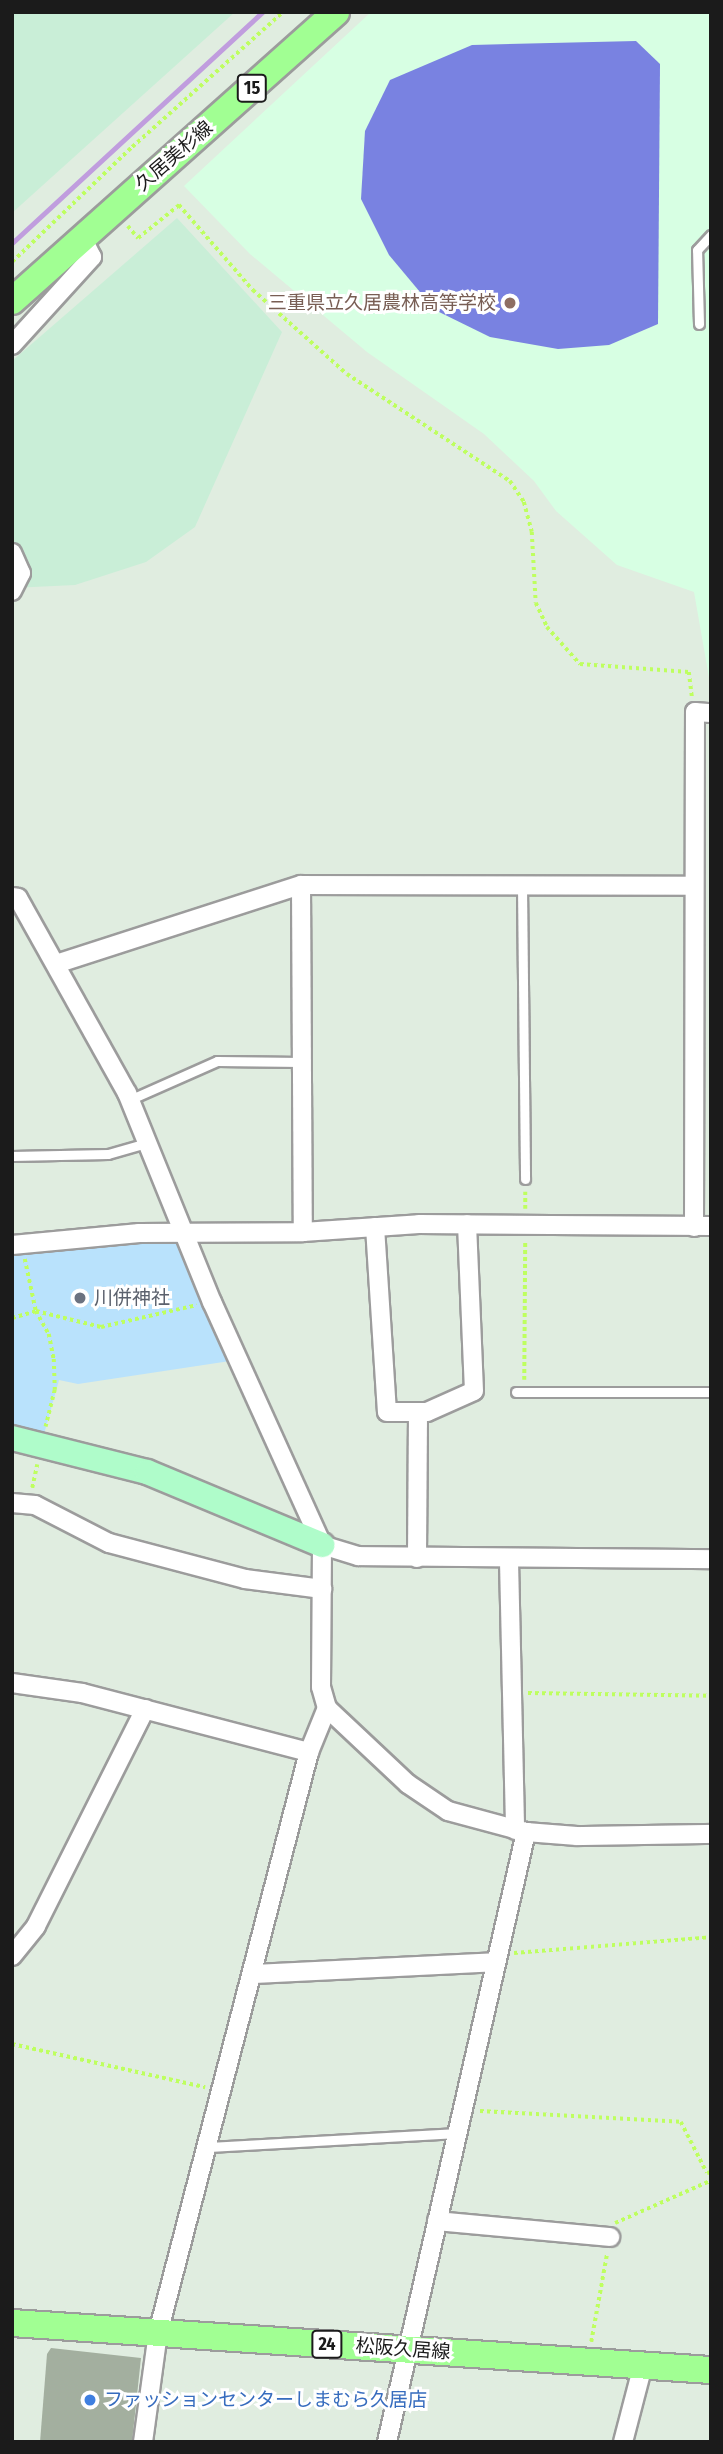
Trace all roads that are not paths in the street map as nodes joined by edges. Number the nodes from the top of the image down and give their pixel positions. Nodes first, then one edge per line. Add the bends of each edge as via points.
1 (336, 12) edge
2 (711, 235) edge
3 (82, 237) junction
4 (12, 300) edge
5 (699, 324) dead end
6 (12, 345) edge
7 (12, 553) edge
8 (12, 591) edge
9 (703, 713) edge
10 (301, 885) junction
11 (522, 886) junction
12 (699, 893) edge
13 (12, 897) edge
14 (56, 964) junction
15 (302, 1062) junction
16 (130, 1100) junction
17 (146, 1143) junction
18 (12, 1156) edge
19 (525, 1179) road end
20 (467, 1224) junction
21 (375, 1227) junction
22 (702, 1227) edge
23 (184, 1232) junction
24 (303, 1232) junction
25 (17, 1244) edge
26 (520, 1391) road end
27 (711, 1392) edge
28 (418, 1412) junction
29 (12, 1438) edge
30 (20, 1503) edge
31 (322, 1545) junction
32 (417, 1558) junction
33 (711, 1559) edge
34 (509, 1560) junction
35 (322, 1589) junction
36 (12, 1683) edge
37 (327, 1708) junction
38 (145, 1709) junction
39 (309, 1752) junction
40 (520, 1831) junction
41 (711, 1834) edge
42 (12, 1956) edge
43 (497, 1958) junction
44 (253, 1974) junction
45 (458, 2133) junction
46 (209, 2147) junction
47 (438, 2221) junction
48 (610, 2237) road end
49 (12, 2323) edge
50 (158, 2333) junction
51 (407, 2350) junction
52 (643, 2365) junction
53 (711, 2370) edge
54 (143, 2442) edge
55 (387, 2442) edge
56 (623, 2442) edge

1 - 3 main road, 久居美杉線 / 15
2 - 5 lane via 697,250
3 - 4 main road, 久居美杉線 / 15
3 - 6 street via 92,257
7 - 8 street via 22,573
9 - 12 street
10 - 11 street
10 - 14 street
10 - 15 street
11 - 12 street
11 - 19 lane
12 - 22 street
13 - 14 street via 18,898
14 - 16 street
15 - 16 lane via 217,1061
15 - 24 street
16 - 17 street
17 - 18 lane via 108,1154
17 - 23 street
20 - 21 street
20 - 22 street
20 - 28 street via 474,1391
21 - 24 street
21 - 28 street via 387,1412
23 - 24 street
23 - 25 street
23 - 31 street
26 - 27 lane
28 - 32 street
29 - 31 street via 147,1472
30 - 35 street via 109,1543 245,1579
31 - 32 street via 358,1556
31 - 35 street
32 - 34 street
33 - 34 street
34 - 40 street
35 - 37 street via 321,1687
36 - 38 street via 82,1693
37 - 39 street
37 - 40 street via 408,1784 448,1811
38 - 39 street
38 - 42 street via 36,1926
39 - 44 street
40 - 41 street via 577,1836
40 - 43 street
43 - 44 street
43 - 45 street
44 - 46 street
45 - 46 lane
45 - 47 street
46 - 50 street
47 - 48 street
47 - 51 street
49 - 50 main road, 松阪久居線 / 24
50 - 51 main road, 松阪久居線 / 24
50 - 54 street
51 - 52 main road, 松阪久居線 / 24
51 - 55 street
52 - 53 main road, 松阪久居線 / 24
52 - 56 street

